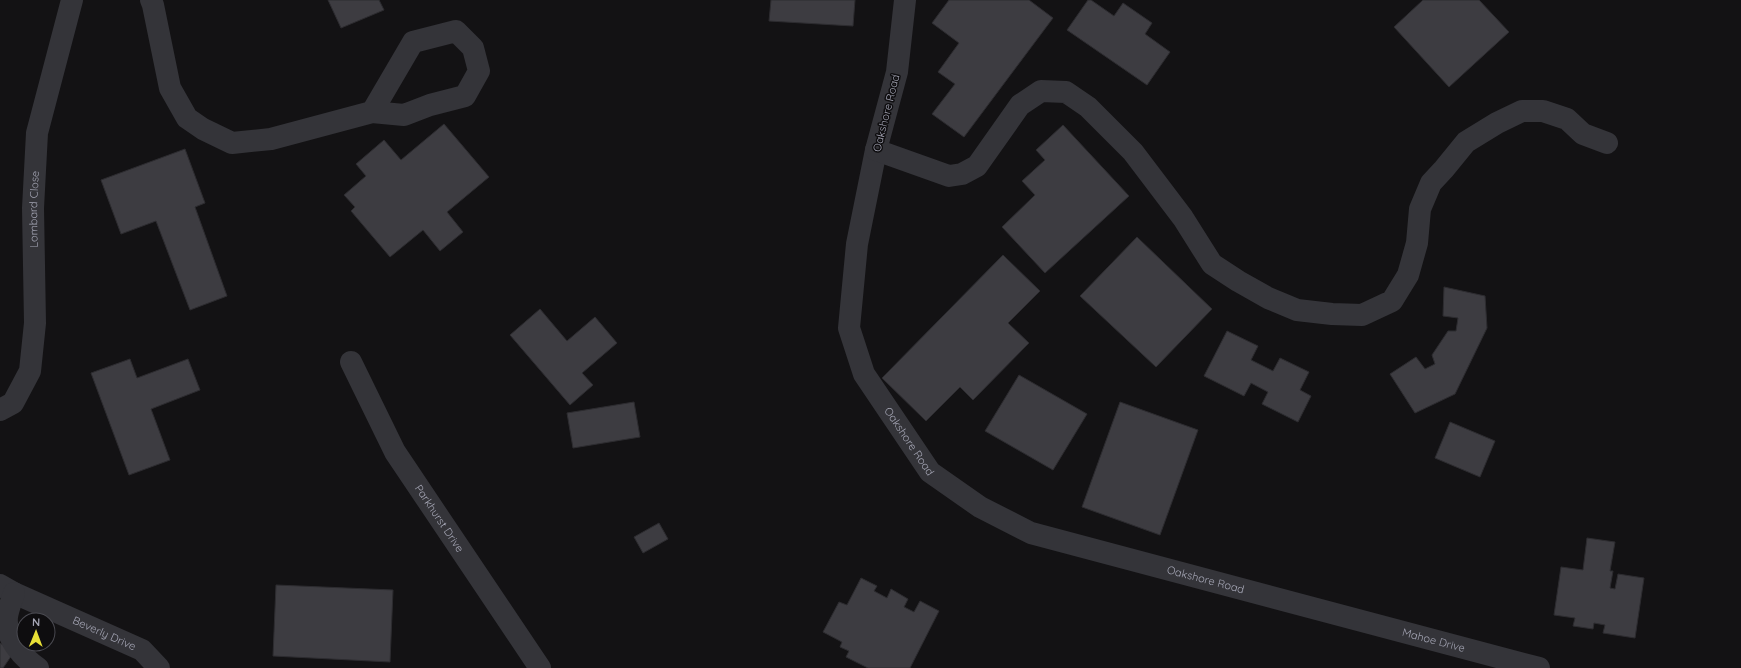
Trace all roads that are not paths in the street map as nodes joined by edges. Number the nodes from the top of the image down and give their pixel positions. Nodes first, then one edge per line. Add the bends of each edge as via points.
1 (72, 0) edge
2 (151, 0) edge
3 (905, 0) edge
4 (372, 112) junction
5 (1607, 143) dead end
6 (876, 150) junction
7 (351, 362) dead end
8 (0, 410) edge
9 (7, 589) edge
10 (1329, 612) joint
11 (38, 668) edge
12 (159, 668) edge
13 (540, 668) edge
14 (1539, 668) edge

1 - 8 street, Lombard Close via 37,133 32,208 35,324 30,371 13,403
2 - 4 street via 170,88 187,118 203,129 232,143 271,139
3 - 6 street, Oakshore Road via 897,72
4 - 4 street via 413,42 456,31 473,48 479,71 465,96 404,115
5 - 6 street via 1583,134 1567,119 1544,110 1522,111 1466,142 1431,183 1420,209 1417,243 1408,275 1392,302 1362,315 1297,310 1268,298 1212,264 1183,218 1133,152 1088,107 1066,92 1041,91 1020,105 977,166 962,174 949,176
6 - 10 street, Oakshore Road via 857,244 849,328 864,374 930,472 980,507 1031,533
7 - 13 street, Parkhurst Drive via 395,452
9 - 11 street via 9,635 29,662
9 - 12 street, Beverly Drive via 142,650
10 - 14 street, Mahoe Drive

